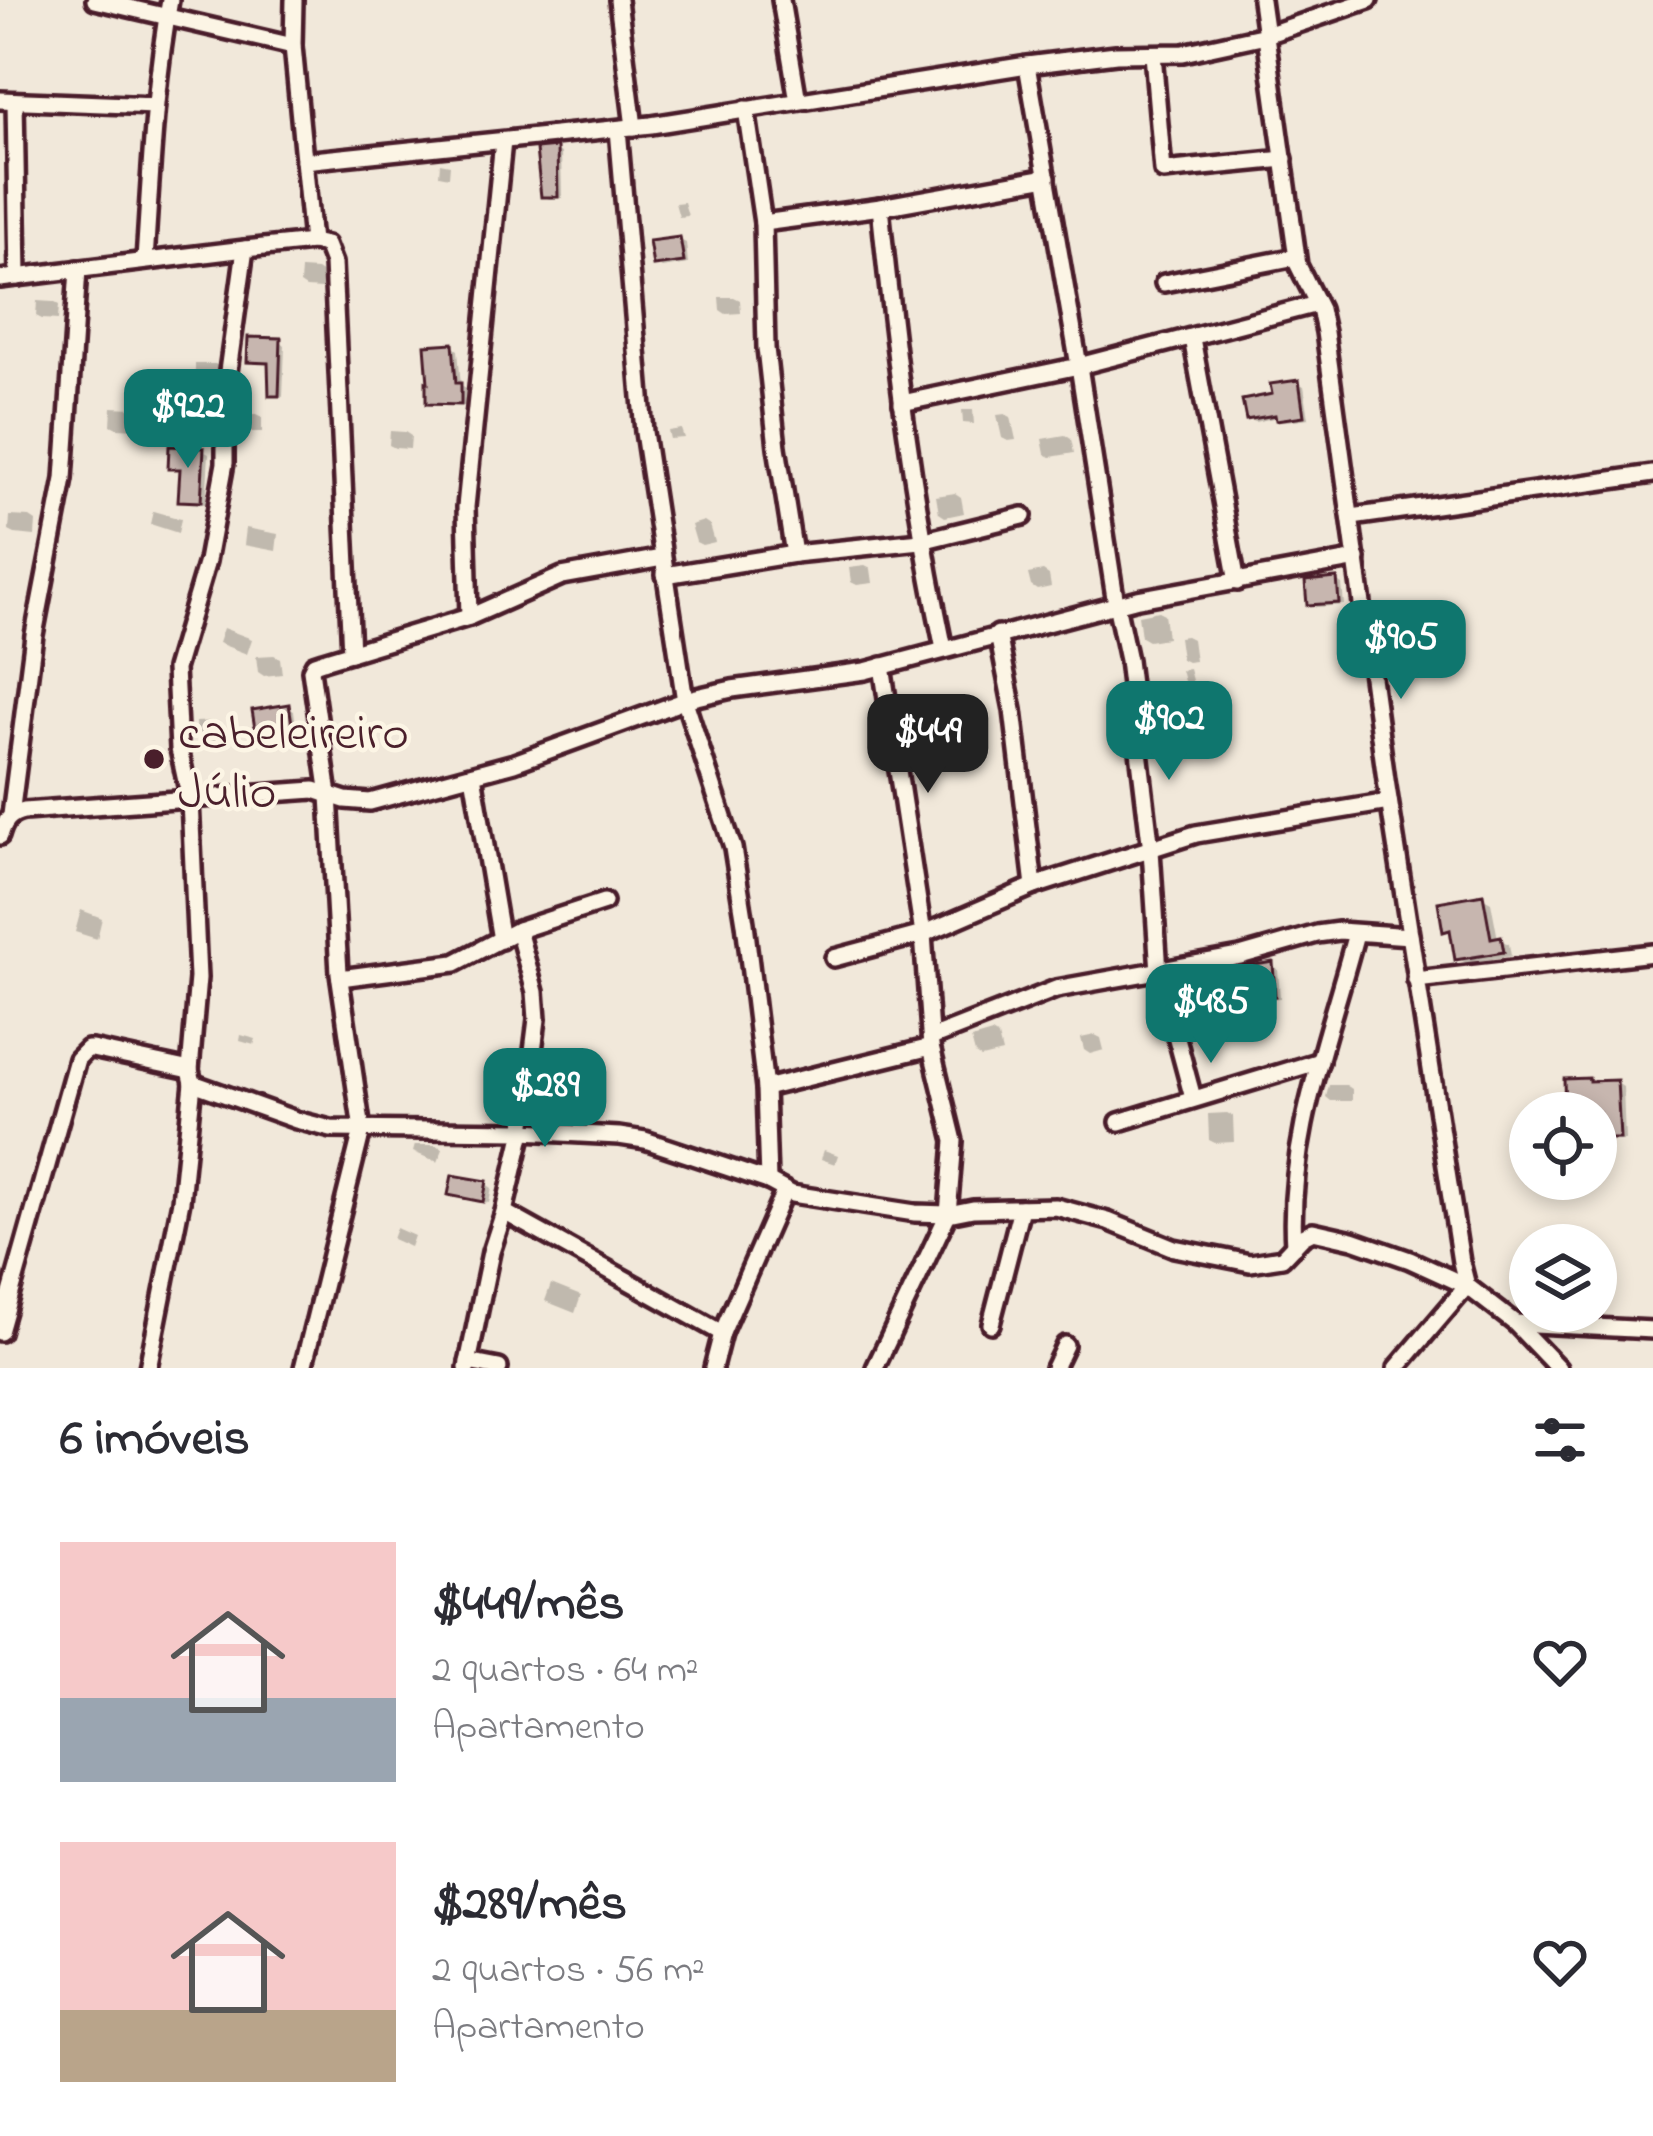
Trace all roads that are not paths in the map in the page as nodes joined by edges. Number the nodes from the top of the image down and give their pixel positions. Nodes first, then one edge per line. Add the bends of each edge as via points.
1 (95, 0) edge
2 (170, 0) edge
3 (294, 0) edge
4 (618, 0) edge
5 (781, 0) edge
6 (1261, 0) edge
7 (1369, 0) edge
8 (166, 19) junction
9 (1266, 35) junction
10 (293, 46) junction
11 (1153, 54) junction
12 (1027, 65) junction
13 (7, 100) edge
14 (798, 100) junction
15 (155, 106) junction
16 (746, 109) junction
17 (626, 128) junction
18 (503, 141) junction
19 (1284, 159) junction
20 (304, 160) junction
21 (1046, 177) junction
22 (880, 207) junction
23 (763, 223) junction
24 (312, 242) junction
25 (245, 249) junction
26 (1297, 257) junction
27 (146, 260) junction
28 (78, 269) junction
29 (18, 277) junction
30 (0, 279) edge
31 (1163, 284) dead end
32 (1318, 304) junction
33 (1192, 338) junction
34 (1079, 366) junction
35 (902, 403) junction
36 (1653, 474) edge
37 (1023, 516) dead end
38 (1352, 517) junction
39 (922, 541) junction
40 (794, 554) junction
41 (1357, 559) junction
42 (663, 567) junction
43 (1237, 582) junction
44 (1116, 604) junction
45 (470, 617) junction
46 (998, 634) junction
47 (944, 649) junction
48 (351, 653) junction
49 (882, 666) junction
50 (685, 701) junction
51 (473, 775) junction
52 (329, 795) junction
53 (190, 800) junction
54 (1389, 802) junction
55 (11, 815) junction
56 (0, 836) edge
57 (1151, 850) junction
58 (1034, 886) junction
59 (604, 902) dead end
60 (518, 930) junction
61 (922, 934) junction
62 (1356, 934) junction
63 (1410, 936) junction
64 (501, 940) junction
65 (1653, 953) edge
66 (834, 958) dead end
67 (1159, 972) junction
68 (340, 978) junction
69 (1416, 980) junction
70 (931, 1042) junction
71 (1319, 1061) junction
72 (192, 1077) junction
73 (765, 1088) junction
74 (1192, 1098) junction
75 (1119, 1122) dead end
76 (362, 1130) junction
77 (523, 1131) junction
78 (768, 1181) junction
79 (784, 1192) junction
80 (1021, 1208) junction
81 (504, 1212) junction
82 (948, 1214) junction
83 (1294, 1247) junction
84 (1467, 1286) junction
85 (1509, 1318) edge
86 (991, 1324) dead end
87 (1617, 1328) edge
88 (1653, 1330) edge
89 (0, 1332) edge
90 (1524, 1332) edge
91 (722, 1333) junction
92 (1065, 1345) dead end
93 (467, 1365) edge
94 (148, 1368) edge
95 (303, 1368) edge
96 (499, 1368) edge
97 (713, 1368) edge
98 (875, 1368) edge
99 (1054, 1368) edge
100 (1397, 1368) edge
101 (1558, 1368) edge

1 - 8 street
2 - 8 street
3 - 10 street
4 - 17 street
5 - 14 street
6 - 9 street
7 - 9 street
8 - 10 street
8 - 15 street
9 - 11 street
9 - 19 street
10 - 20 street
11 - 12 street
11 - 19 street via 1163,171
12 - 14 street
12 - 21 street
13 - 15 street
13 - 29 street
14 - 16 street
15 - 27 street
16 - 17 street
16 - 23 street
17 - 18 street
17 - 42 street via 644,432
18 - 20 street
18 - 45 street via 466,507
19 - 26 street
20 - 24 street
21 - 22 street
21 - 34 street
22 - 23 street
22 - 35 street
23 - 40 street via 766,348
24 - 25 street
24 - 48 street via 326,245 333,263
25 - 27 street
25 - 53 street via 225,393 225,464 176,669
26 - 31 street
26 - 32 street
27 - 28 street
28 - 29 street
28 - 55 street via 64,479
29 - 30 street
32 - 33 street
32 - 38 street
33 - 34 street
33 - 43 street
34 - 35 street
34 - 44 street
35 - 39 street
36 - 38 street
37 - 39 street
38 - 41 street
39 - 40 street
39 - 47 street
40 - 42 street
41 - 43 street
41 - 54 street
42 - 45 street via 562,576
42 - 50 street
43 - 44 street
44 - 46 street
44 - 57 street
45 - 48 street
46 - 47 street
46 - 58 street
47 - 49 street
48 - 52 street via 310,670
49 - 50 street
49 - 61 street
50 - 51 street
50 - 73 street via 734,848
51 - 52 street via 370,802
51 - 64 street
52 - 53 street
52 - 68 street
53 - 55 street
53 - 72 street via 198,978
54 - 57 street via 1214,830
54 - 63 street
55 - 56 street
57 - 58 street
57 - 67 street
58 - 61 street
59 - 60 street
60 - 64 street
60 - 77 street via 537,1019
61 - 66 street
61 - 70 street
62 - 63 street
62 - 67 street via 1318,934
62 - 71 street
63 - 69 street
64 - 68 street via 455,963
65 - 69 street
67 - 70 street via 1056,989
67 - 74 street
68 - 76 street
69 - 84 street
70 - 73 street
70 - 82 street via 954,1141
71 - 74 street
71 - 83 street via 1292,1211
72 - 76 street via 296,1120
72 - 89 street via 92,1049 77,1059
72 - 94 street via 181,1201
73 - 78 street
74 - 75 street
76 - 77 street
76 - 95 street
77 - 78 street via 645,1141
77 - 81 street
78 - 79 street
79 - 82 street
79 - 91 street
80 - 82 street
80 - 83 street via 1083,1213 1174,1248 1250,1263 1282,1258
80 - 86 street
81 - 91 street
81 - 93 street
82 - 98 street
83 - 84 street via 1313,1231
84 - 85 street
84 - 100 street
87 - 88 street
90 - 101 street
91 - 97 street
92 - 99 street
93 - 96 street

